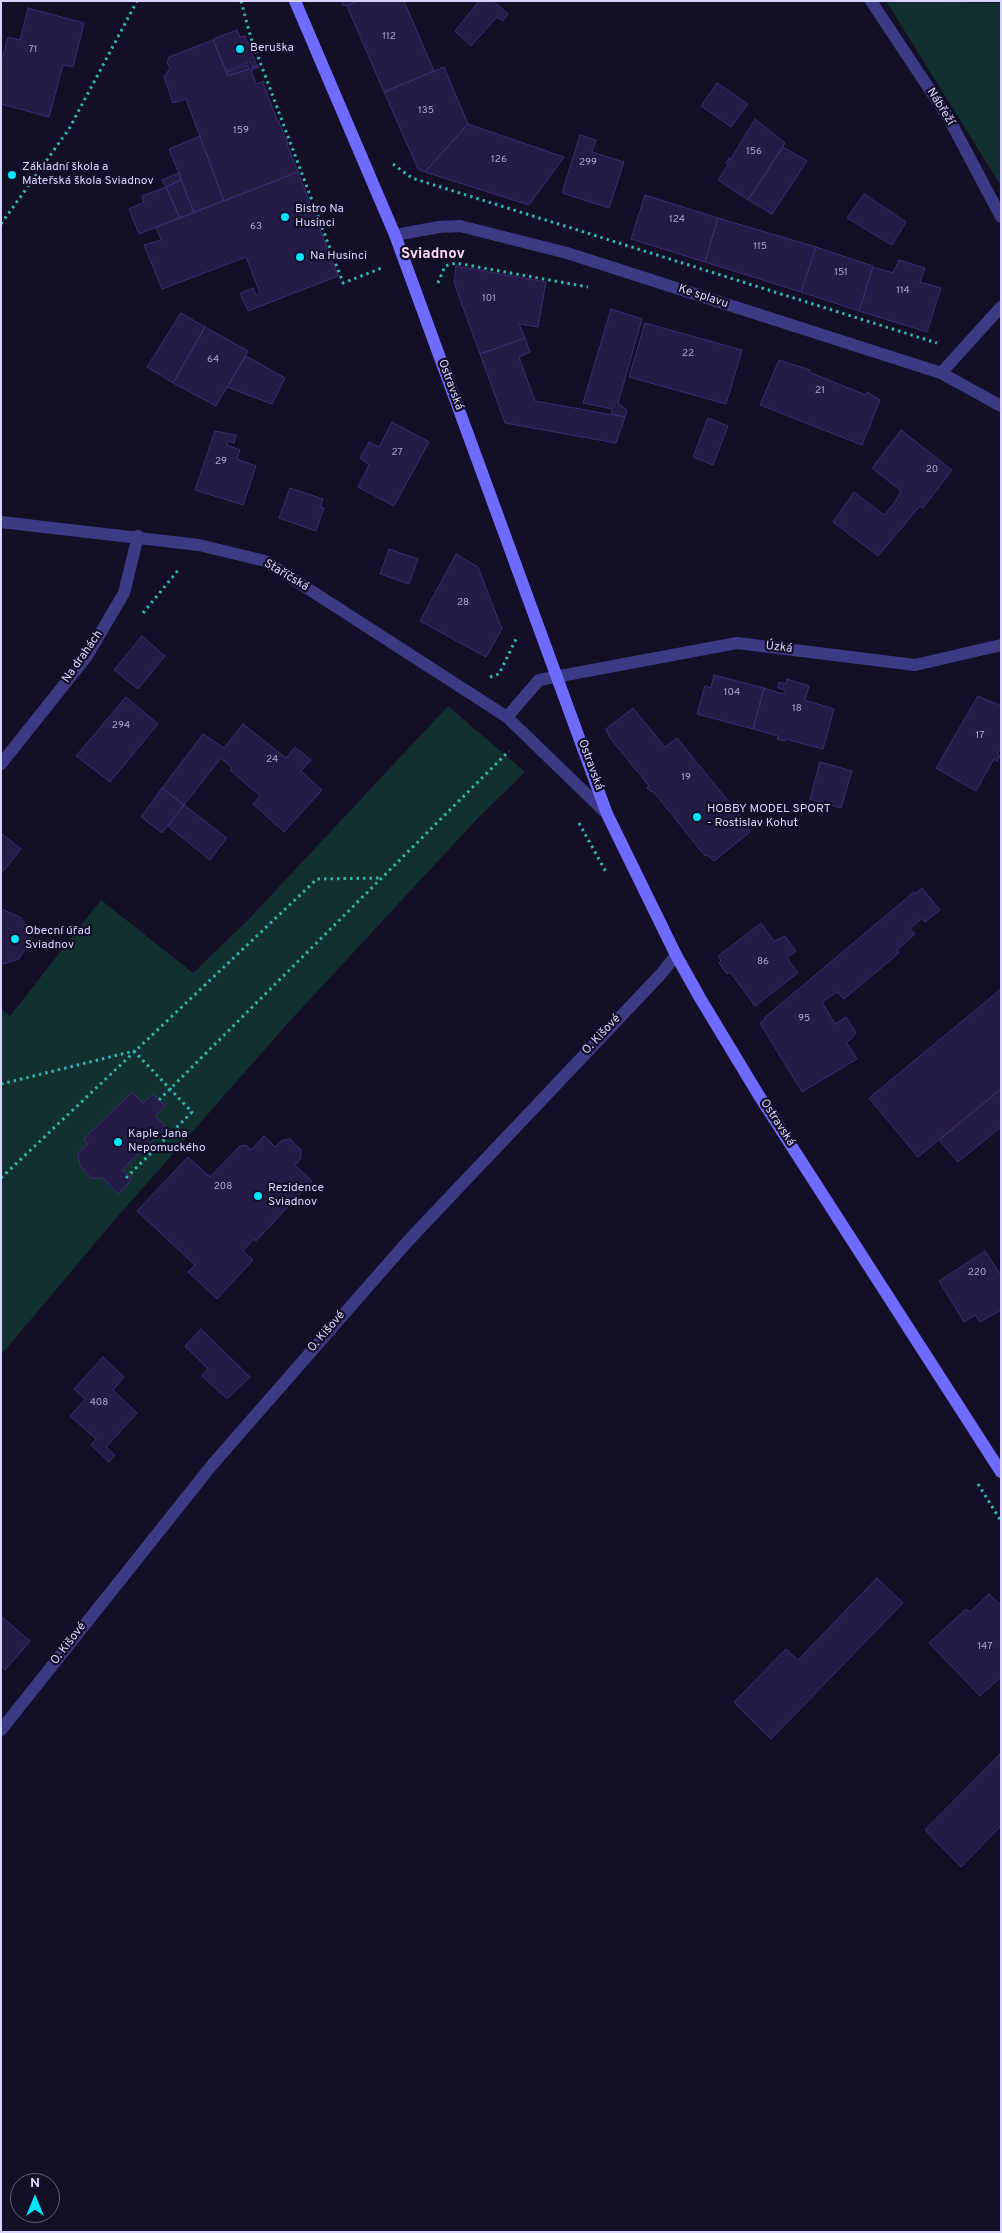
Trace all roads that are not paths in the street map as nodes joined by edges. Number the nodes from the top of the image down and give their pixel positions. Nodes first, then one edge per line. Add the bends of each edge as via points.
1 (295, 1) edge
2 (871, 1) edge
3 (1001, 217) edge
4 (395, 235) junction
5 (1001, 307) edge
6 (941, 373) junction
7 (1001, 406) edge
8 (1, 522) edge
9 (138, 536) junction
10 (1001, 645) edge
11 (558, 677) junction
12 (507, 717) junction
13 (1, 764) edge
14 (607, 814) junction
15 (676, 954) junction
16 (1001, 1472) edge
17 (1, 1730) edge

1 - 4 street, Ostravská
2 - 3 street, Nábřeží via 948,116
4 - 6 street, Ke splavu via 460,226 486,231 567,253
4 - 11 street, Ostravská
5 - 6 street
6 - 7 street, Ke splavu
8 - 9 street, Staříčská
9 - 12 street, Staříčská via 199,545 265,561
9 - 13 street, Na drahách via 120,601 86,656
10 - 11 street, Úzká via 915,665 736,643
11 - 12 street via 539,680
11 - 14 street, Ostravská
12 - 14 street, Staříčská
14 - 15 street, Ostravská
15 - 16 street, Ostravská via 758,1094
15 - 17 street, O. Kišové via 661,974 407,1242 224,1450

